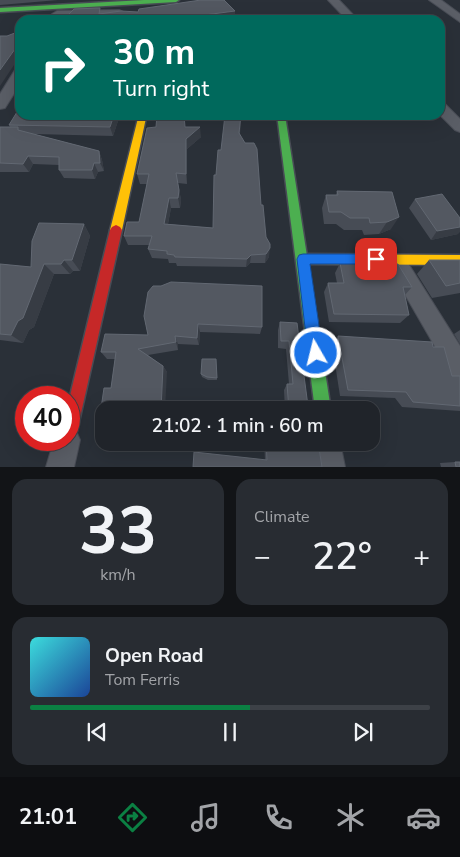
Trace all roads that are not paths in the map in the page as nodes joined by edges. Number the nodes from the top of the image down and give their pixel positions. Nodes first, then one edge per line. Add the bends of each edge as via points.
1 (176, 0) edge
2 (333, 0) edge
3 (434, 0) edge
4 (0, 10) edge
5 (58, 14) edge
6 (124, 15) edge
7 (348, 15) edge
8 (460, 19) edge
9 (15, 81) edge
10 (0, 105) edge
11 (445, 112) edge
12 (142, 120) edge
13 (282, 120) edge
14 (460, 127) edge
15 (303, 259) junction
16 (460, 260) edge
17 (396, 261) junction
18 (460, 368) edge
19 (79, 386) edge
20 (322, 401) edge
21 (64, 451) edge
22 (328, 451) edge
23 (60, 467) edge
24 (331, 467) edge

1 - 5 street
2 - 7 street
3 - 8 street
4 - 5 street
5 - 6 street
9 - 10 street
11 - 14 street
12 - 19 street
13 - 15 street
15 - 17 street
15 - 20 street
16 - 17 street
17 - 18 street
21 - 23 street
22 - 24 street

